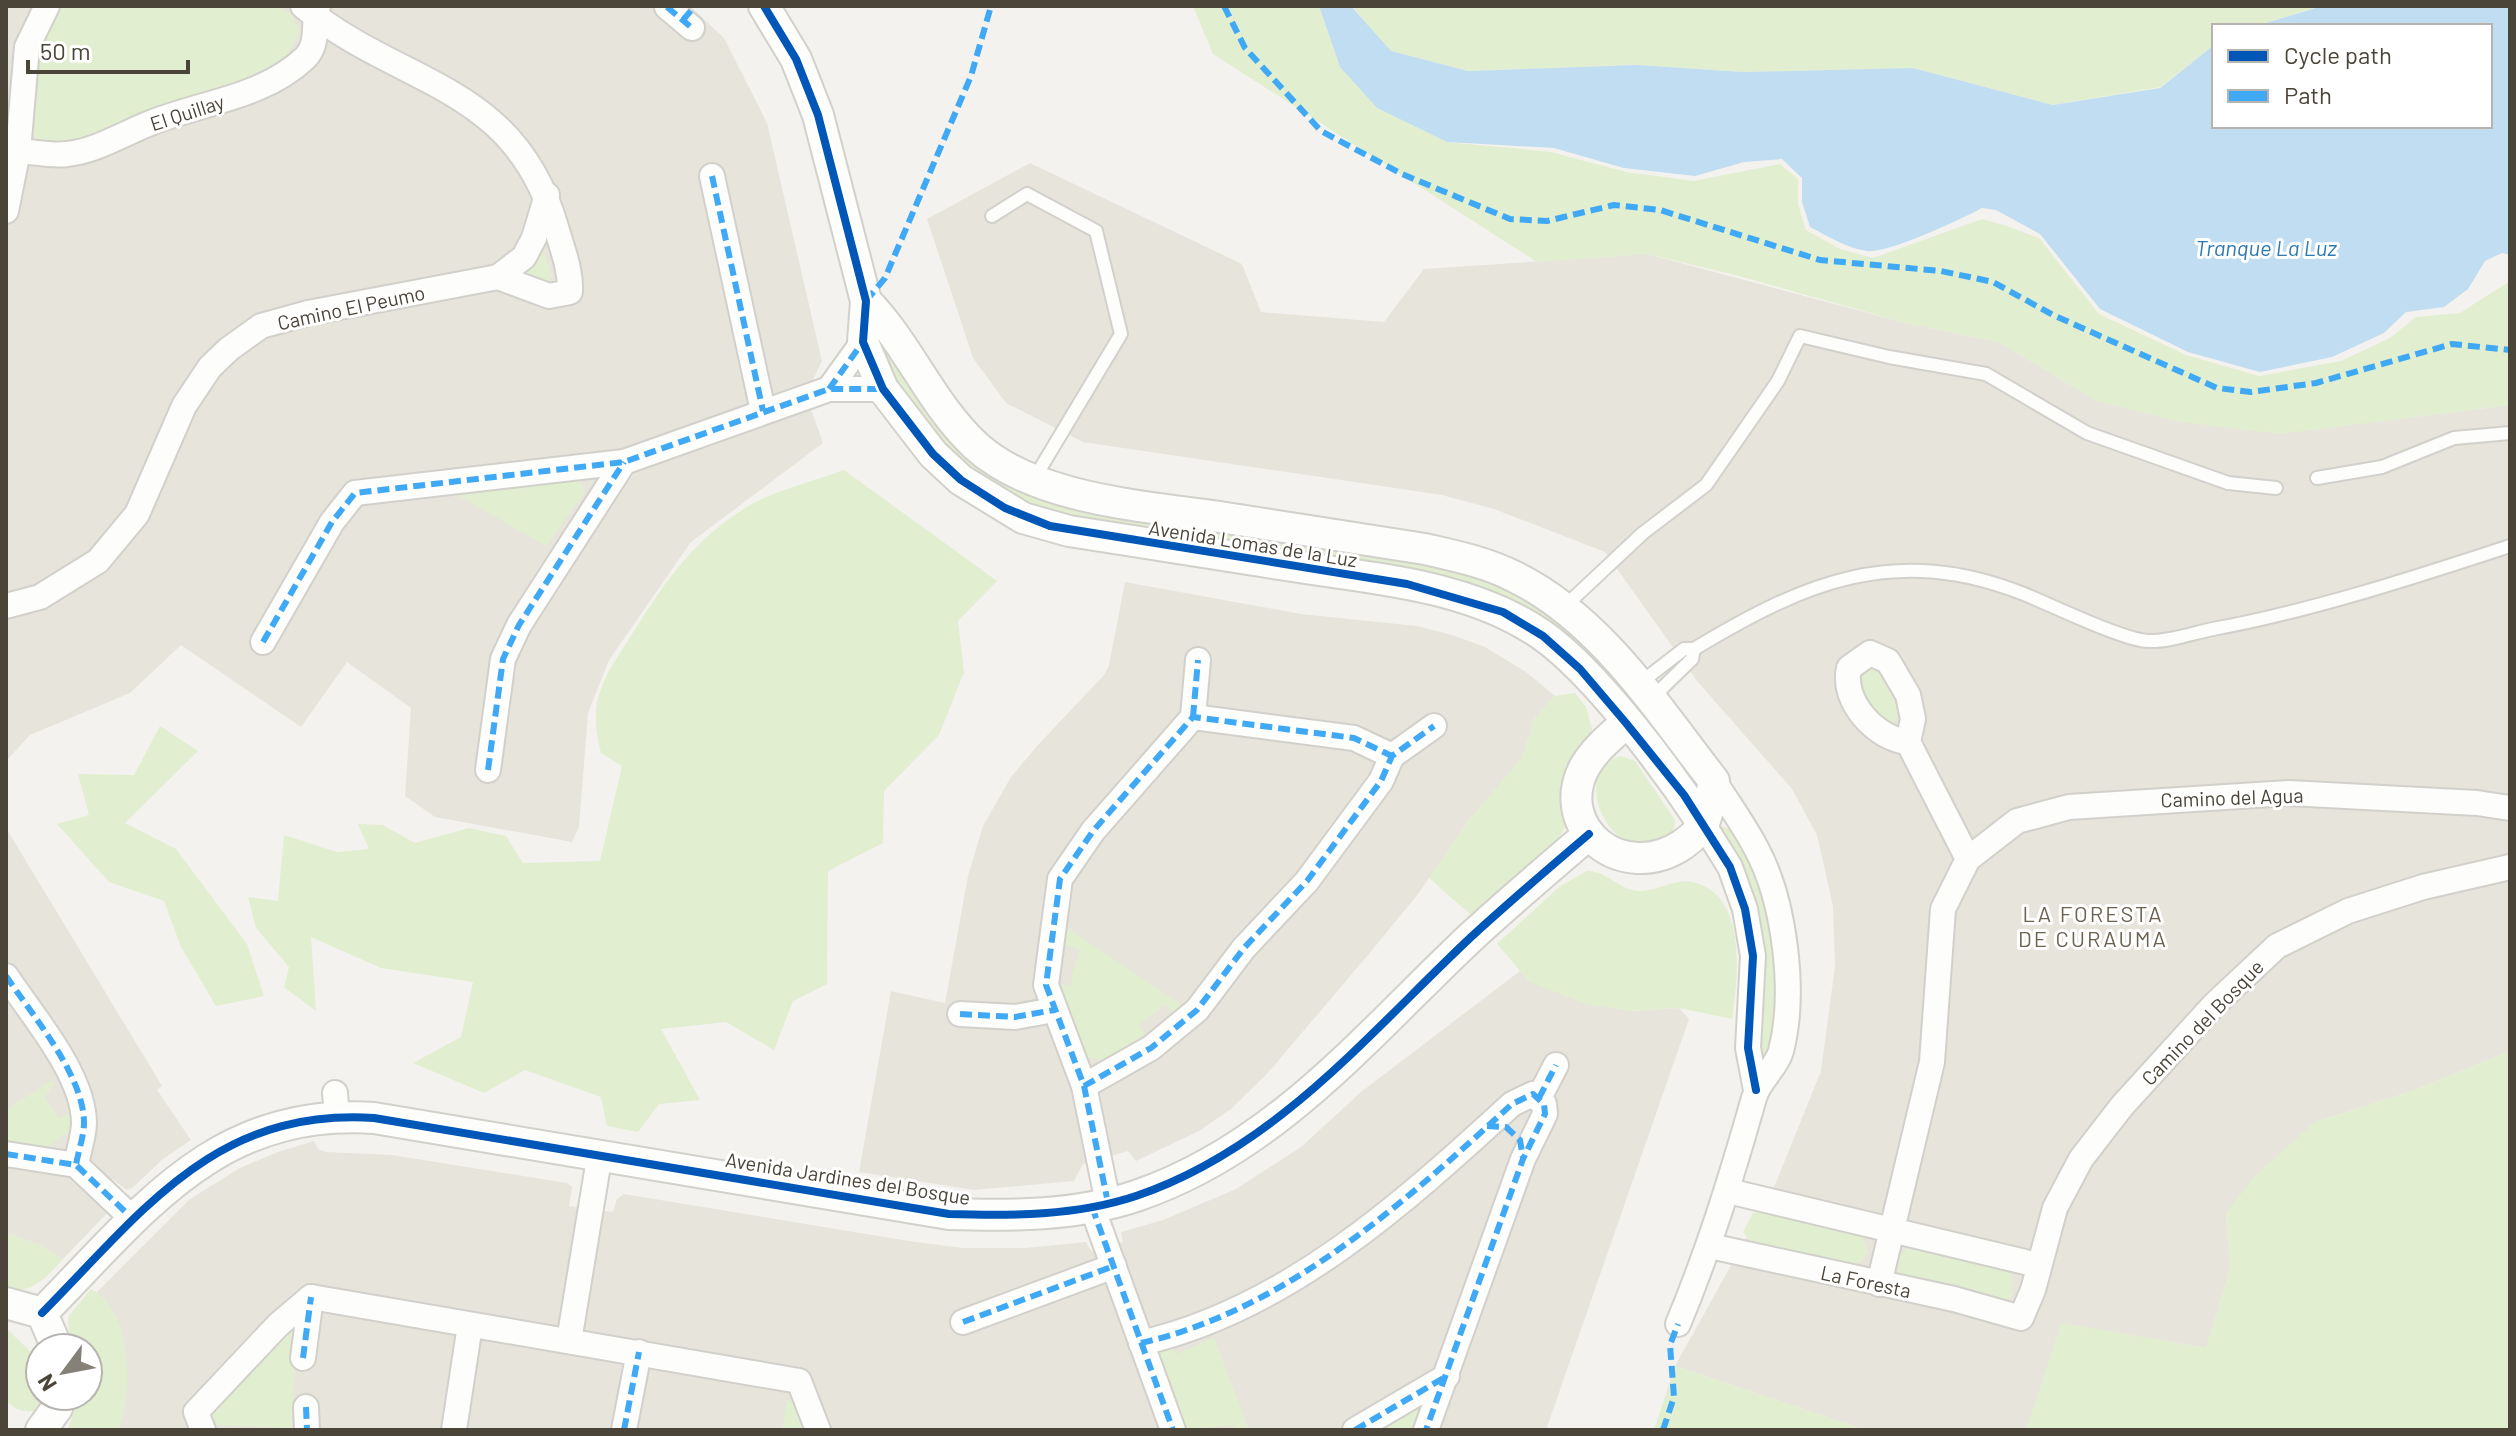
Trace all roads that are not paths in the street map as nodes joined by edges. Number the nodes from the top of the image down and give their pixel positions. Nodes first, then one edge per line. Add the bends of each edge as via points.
1 (47, 6) edge
2 (764, 6) edge
3 (312, 9) edge
4 (18, 151) junction
5 (712, 176) dead end
6 (547, 195) junction
7 (6, 211) edge
8 (992, 216) dead end
9 (498, 277) junction
10 (866, 301) junction
11 (863, 342) junction
12 (829, 389) junction
13 (883, 389) junction
14 (763, 411) junction
15 (2510, 433) edge
16 (624, 462) junction
17 (2317, 478) dead end
18 (1034, 479) junction
19 (2276, 488) dead end
20 (2510, 546) edge
21 (6, 606) edge
22 (1563, 608) junction
23 (263, 642) dead end
24 (1694, 649) junction
25 (1198, 660) dead end
26 (1644, 692) junction
27 (1193, 717) junction
28 (1626, 723) junction
29 (1434, 726) dead end
30 (1908, 742) dead end
31 (1392, 756) junction
32 (488, 770) dead end
33 (1714, 781) junction
34 (2510, 808) edge
35 (1703, 824) junction
36 (1589, 834) junction
37 (1968, 859) junction
38 (2510, 867) edge
39 (6, 976) edge
40 (1054, 1010) junction
41 (960, 1014) dead end
42 (1556, 1065) dead end
43 (1084, 1086) junction
44 (1756, 1090) junction
45 (1539, 1098) junction
46 (1487, 1126) junction
47 (600, 1153) junction
48 (6, 1154) edge
49 (1523, 1159) junction
50 (76, 1165) junction
51 (1728, 1191) junction
52 (1100, 1205) junction
53 (134, 1220) junction
54 (1891, 1230) junction
55 (1710, 1246) junction
56 (2038, 1265) junction
57 (1114, 1266) junction
58 (1879, 1284) junction
59 (311, 1297) junction
60 (6, 1303) edge
61 (42, 1313) junction
62 (2021, 1318) joint
63 (963, 1322) dead end
64 (1678, 1324) dead end
65 (470, 1325) junction
66 (50, 1332) edge
67 (569, 1341) junction
68 (1141, 1343) junction
69 (639, 1352) junction
70 (303, 1358) dead end
71 (1447, 1376) junction
72 (54, 1412) edge
73 (41, 1430) edge
74 (203, 1430) edge
75 (454, 1430) edge
76 (624, 1430) edge
77 (818, 1430) edge
78 (1173, 1430) edge
79 (1355, 1430) edge
80 (1426, 1430) edge

1 - 4 street via 27,47
2 - 10 street, Avenida Lomas de la Luz via 796,59 818,115
3 - 4 street, El Quillay via 315,42 307,57 274,80 85,150
3 - 6 street via 482,113 522,154
4 - 7 street
5 - 14 street
6 - 9 street via 524,257
6 - 9 street via 570,292 549,296
8 - 18 lane via 1027,194 1096,231 1121,334
9 - 21 street, Camino El Peumo via 261,326 210,367 184,406 137,514 98,561 40,597
10 - 11 street, Avenida Lomas de la Luz
10 - 18 street, Avenida Lomas de la Luz via 894,330 950,419 979,448
11 - 12 street
11 - 13 street, Avenida Lomas de la Luz
12 - 13 street
12 - 14 street
13 - 28 street, Avenida Lomas de la Luz via 947,468 1023,518 1069,531 1407,584 1490,607 1543,636
14 - 16 street
15 - 17 lane via 2454,438 2382,467
16 - 23 street via 355,493 332,522
16 - 32 street via 519,625 503,659
18 - 22 street, Avenida Lomas de la Luz via 1089,497 1471,560 1513,575
19 - 22 lane via 2228,483 2087,433 1986,374 1800,336 1778,381 1706,485 1643,533
20 - 24 lane via 2346,599 2148,641 1986,579 1923,569 1825,582 1762,608
22 - 26 street, Avenida Lomas de la Luz
24 - 26 lane via 1684,649
24 - 26 lane via 1692,659 1659,688
25 - 27 street
26 - 33 street, Avenida Lomas de la Luz
27 - 31 street via 1354,738
27 - 40 street via 1093,831 1060,879 1046,985
28 - 35 street, Avenida Lomas de la Luz
28 - 36 street via 1601,745 1580,780 1579,814
29 - 31 street
30 - 37 street
31 - 43 street via 1381,781 1307,881 1244,948 1197,1010 1151,1048
33 - 35 street
33 - 44 street, Avenida Lomas de la Luz via 1757,849 1772,885 1783,939 1786,1014 1780,1054
34 - 37 street, Camino del Agua via 2289,793 2069,807 2017,821
35 - 36 street via 1668,854 1648,860 1608,851
35 - 44 street, Avenida Lomas de la Luz via 1730,867 1745,909 1753,956 1748,1048
36 - 52 street, Avenida Jardines del Bosque via 1469,939 1370,1040 1271,1124 1201,1167 1136,1196
37 - 54 street, Camino del Agua via 1943,909 1932,1062
38 - 56 street, Camino del Bosque via 2348,911 2277,946 2214,1005 2081,1159 2055,1208
39 - 50 street via 75,1087 84,1123
40 - 41 street via 1015,1017
40 - 43 street
42 - 45 street
43 - 52 street
44 - 51 street, Avenida Lomas de la Luz
45 - 46 street via 1526,1094
45 - 49 street via 1545,1114
46 - 49 street via 1506,1127 1520,1140
46 - 68 street via 1329,1256 1261,1298 1180,1334
47 - 52 street, Avenida Jardines del Bosque via 949,1214 1015,1217
47 - 53 street, Avenida Jardines del Bosque via 374,1118 336,1104 222,1148
47 - 67 street
48 - 50 street
49 - 71 street
50 - 53 street
51 - 54 street
51 - 55 street, Avenida Lomas de la Luz
52 - 57 street
53 - 61 street, Avenida Jardines del Bosque
54 - 56 street
54 - 58 street, Camino del Agua
55 - 58 street, La Foresta
55 - 64 street, Avenida Lomas de la Luz
56 - 62 street, Camino del Bosque
57 - 63 street
57 - 68 street
58 - 62 street, La Foresta
59 - 65 street
59 - 70 street
59 - 74 street via 196,1412
60 - 61 street
61 - 66 street
65 - 67 street
65 - 75 street
67 - 69 street
68 - 78 street
69 - 76 street
69 - 77 street via 799,1381
71 - 79 street
71 - 80 street
72 - 73 street

